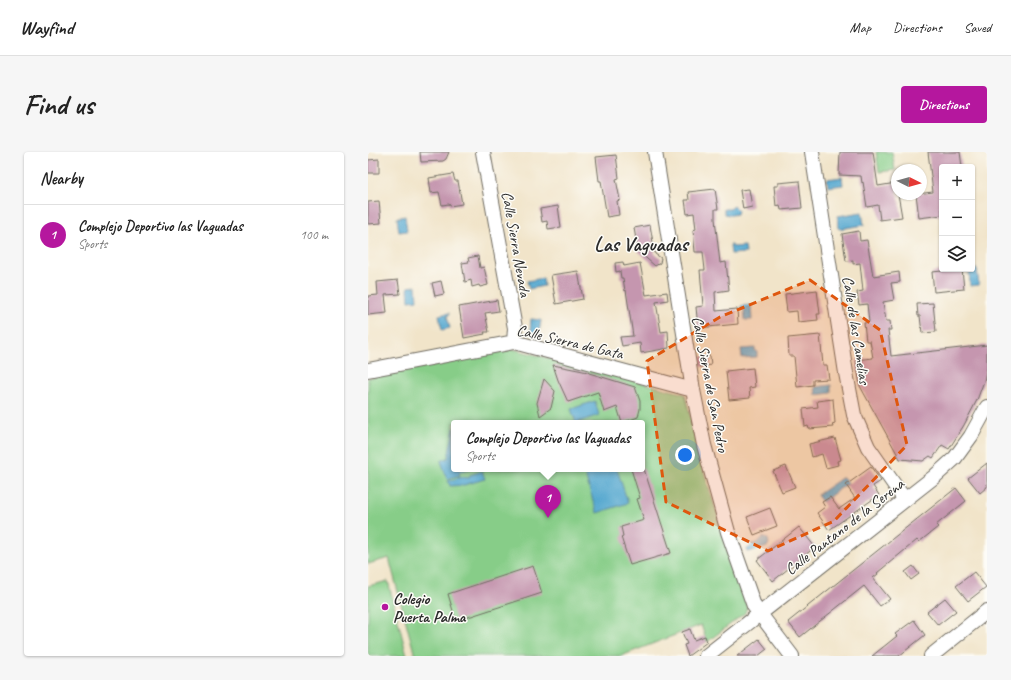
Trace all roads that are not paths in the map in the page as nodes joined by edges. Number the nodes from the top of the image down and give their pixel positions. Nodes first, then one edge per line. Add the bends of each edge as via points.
1 (482, 152) edge
2 (655, 152) edge
3 (812, 152) edge
4 (514, 342) junction
5 (368, 370) edge
6 (693, 390) junction
7 (987, 407) edge
8 (905, 500) junction
9 (987, 611) edge
10 (760, 615) junction
11 (706, 656) edge
12 (792, 656) edge
13 (931, 656) edge

1 - 4 street, Calle Sierra Nevada via 515,328
2 - 6 street, Calle Sierra de San Pedro
3 - 8 street, Calle de las Camelias via 854,415 868,447
4 - 5 street, Calle Sierra de Gata
4 - 6 street, Calle Sierra de Gata
6 - 10 street, Calle Sierra de San Pedro via 704,445 728,532 754,606
7 - 8 street, Calle Pantano de la Serena via 955,458
8 - 10 street, Calle Pantano de la Serena
9 - 13 street
10 - 11 street, Calle Pantano de la Serena
10 - 12 street, Calle Sierra de San Pedro

